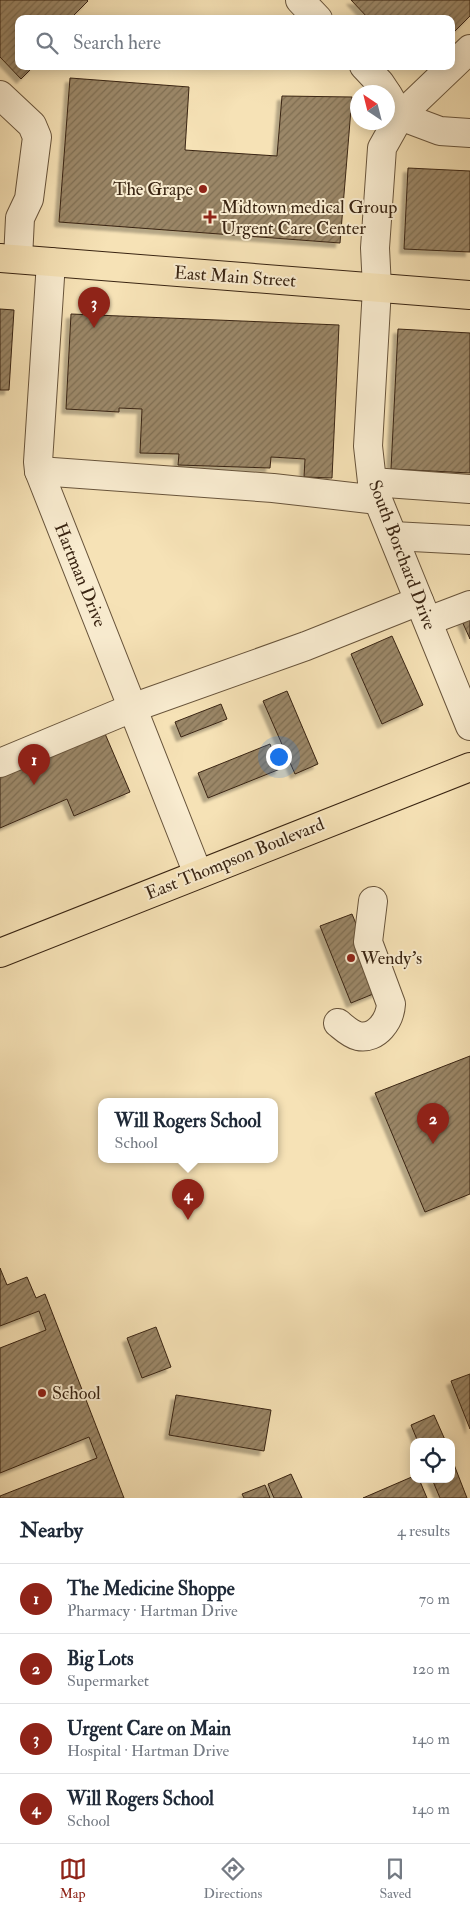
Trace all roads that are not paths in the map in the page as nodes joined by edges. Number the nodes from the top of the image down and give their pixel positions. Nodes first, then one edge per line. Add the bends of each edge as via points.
1 (300, 0) edge
2 (314, 15) edge
3 (470, 49) edge
4 (455, 59) edge
5 (368, 70) edge
6 (438, 70) edge
7 (381, 85) edge
8 (395, 98) edge
9 (1, 99) edge
10 (395, 103) edge
11 (385, 130) edge
12 (470, 133) edge
13 (9, 259) edge
14 (51, 262) junction
15 (377, 288) junction
16 (470, 295) edge
17 (39, 471) junction
18 (470, 488) edge
19 (375, 491) junction
20 (393, 536) junction
21 (470, 540) edge
22 (470, 605) edge
23 (423, 611) junction
24 (132, 708) junction
25 (470, 726) edge
26 (0, 763) edge
27 (470, 766) edge
28 (198, 874) junction
29 (373, 901) dead end
30 (0, 954) edge
31 (338, 1023) dead end

1 - 2 street
3 - 4 street, South Borchard Drive
5 - 7 street
6 - 8 street, South Borchard Drive
9 - 13 street via 32,125 37,137 29,199 20,218
10 - 12 street via 440,131
11 - 15 street, South Borchard Drive via 375,248
13 - 14 main road, East Main Street
14 - 15 main road, East Main Street
14 - 17 street, Hartman Drive
15 - 16 main road, East Main Street
15 - 19 street, South Borchard Drive via 368,446
17 - 19 street via 272,488
17 - 24 street, Hartman Drive
18 - 19 street
19 - 20 street, South Borchard Drive
20 - 21 street
20 - 23 street, South Borchard Drive
22 - 23 street
23 - 24 street via 306,646
23 - 25 street, South Borchard Drive
24 - 26 street
24 - 28 street, Hartman Drive
27 - 28 main road, East Thompson Boulevard
28 - 30 main road, East Thompson Boulevard
29 - 31 street via 368,942 391,1004 390,1013 378,1031 369,1036 358,1036

